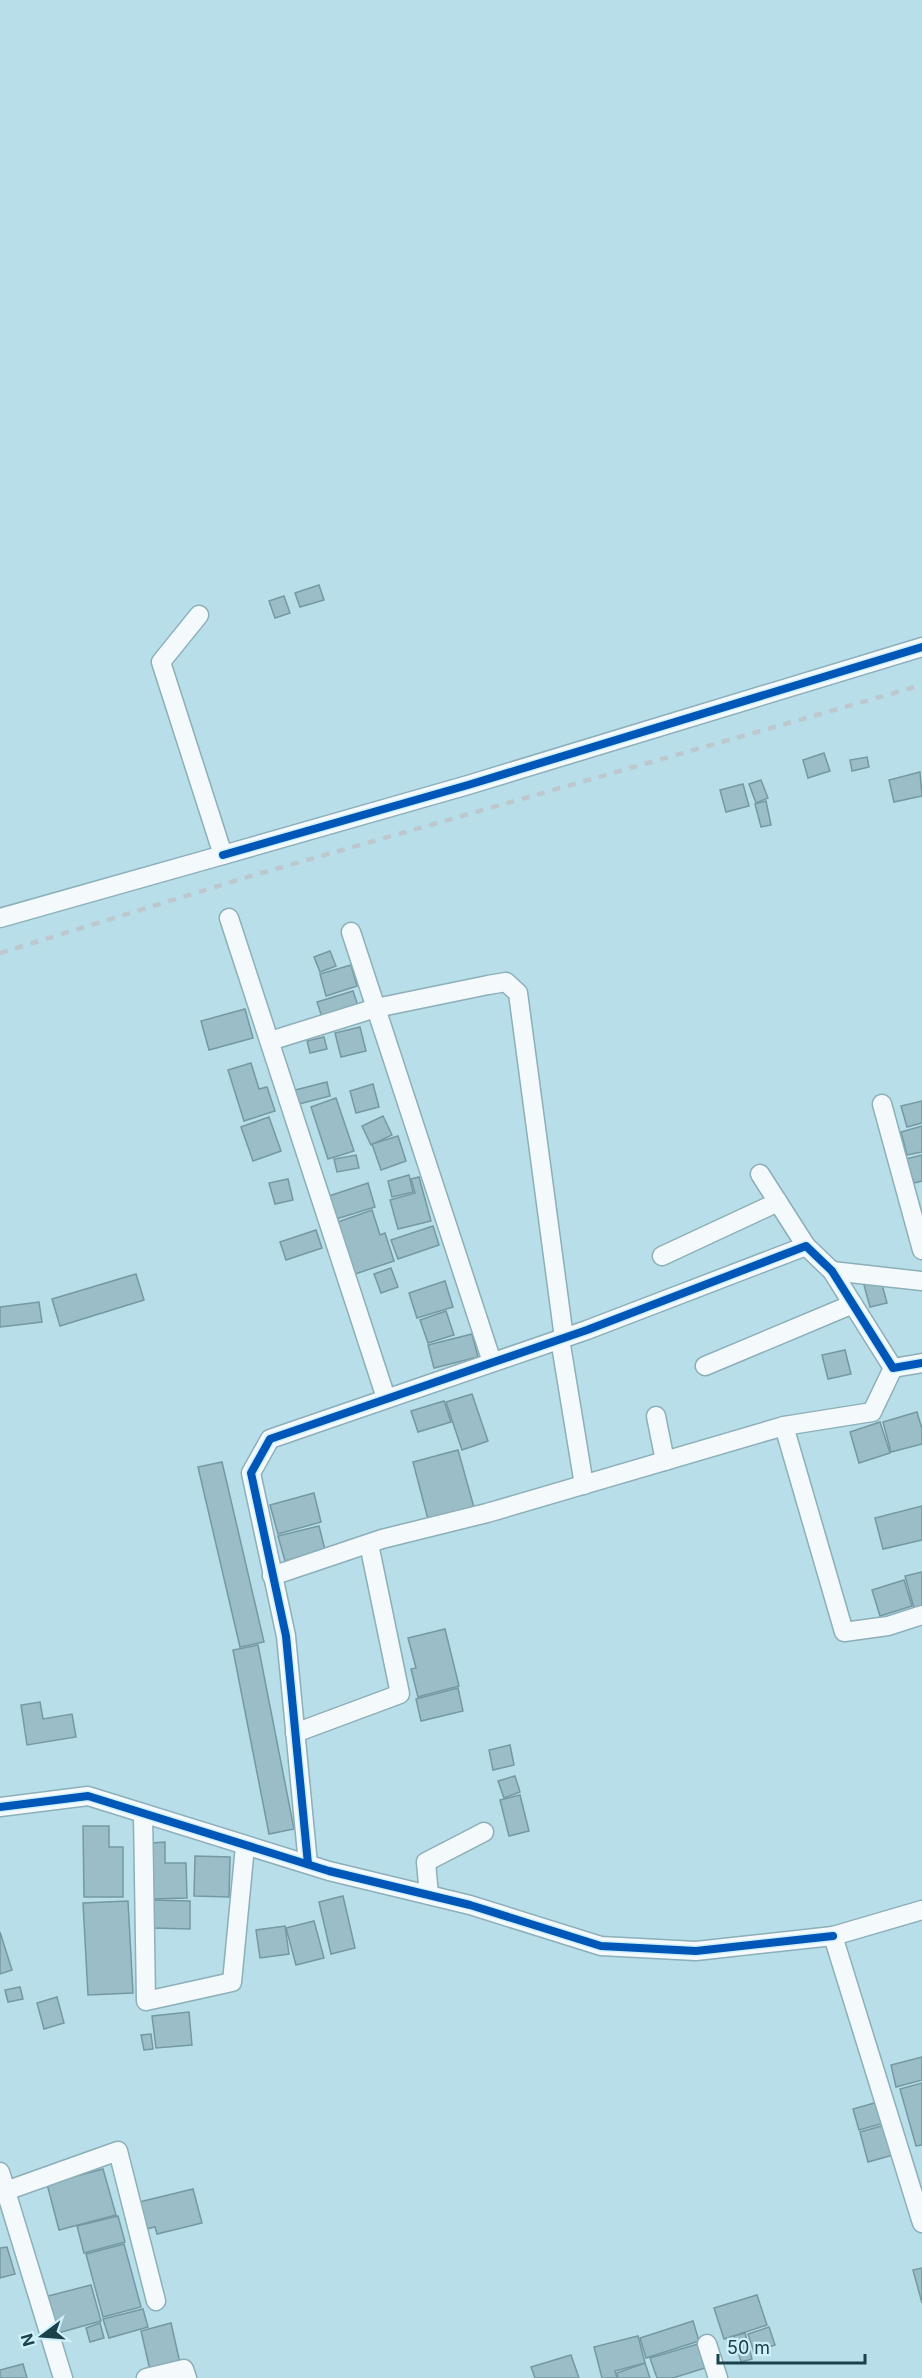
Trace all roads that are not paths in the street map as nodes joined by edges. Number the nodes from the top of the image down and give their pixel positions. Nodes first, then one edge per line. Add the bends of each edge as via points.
1 (199, 615) dead end
2 (922, 647) edge
3 (223, 855) junction
4 (0, 918) edge
5 (229, 918) dead end
6 (351, 932) dead end
7 (376, 1008) junction
8 (270, 1041) junction
9 (882, 1104) dead end
10 (760, 1174) dead end
11 (778, 1202) junction
12 (806, 1246) junction
13 (922, 1250) edge
14 (662, 1257) dead end
15 (832, 1271) junction
16 (922, 1281) edge
17 (853, 1304) junction
18 (562, 1339) junction
19 (492, 1362) junction
20 (922, 1363) edge
21 (705, 1366) dead end
22 (893, 1368) junction
23 (386, 1398) junction
24 (656, 1416) dead end
25 (784, 1426) junction
26 (665, 1461) junction
27 (584, 1485) junction
28 (369, 1544) junction
29 (273, 1576) junction
30 (922, 1615) edge
31 (295, 1733) junction
32 (0, 1806) edge
33 (144, 1814) junction
34 (484, 1832) dead end
35 (245, 1846) junction
36 (308, 1864) junction
37 (429, 1895) junction
38 (922, 1910) edge
39 (833, 1936) junction
40 (0, 2172) edge
41 (3, 2192) edge
42 (922, 2223) edge
43 (156, 2301) dead end
44 (707, 2344) dead end
45 (63, 2378) edge
46 (146, 2378) edge
47 (187, 2378) edge
48 (718, 2378) edge

1 - 3 street via 161,662
2 - 3 street
3 - 4 street
5 - 8 street
6 - 7 street
7 - 8 street
7 - 18 street via 506,982 518,993
7 - 19 street
8 - 23 street
9 - 13 street
10 - 11 street
11 - 12 street
11 - 14 street
12 - 15 street
12 - 18 street
15 - 16 street
15 - 17 street
17 - 21 street
17 - 22 street
18 - 19 street
18 - 27 street
19 - 23 street
20 - 22 street
22 - 25 street via 872,1412
23 - 29 street via 270,1439 250,1473
24 - 26 street
25 - 26 street
25 - 30 street via 844,1632 888,1626
26 - 27 street
27 - 28 street
28 - 29 street
28 - 31 street via 400,1694
29 - 31 street via 286,1636
31 - 36 street
32 - 33 street via 88,1796
33 - 35 street
33 - 35 street via 146,2001 232,1982
34 - 37 street via 426,1862
35 - 36 street
36 - 37 street
37 - 39 street via 601,1946 696,1951
38 - 39 street
39 - 42 street
40 - 41 street
41 - 43 street via 118,2151
41 - 45 street
44 - 48 street
46 - 47 street via 184,2369

